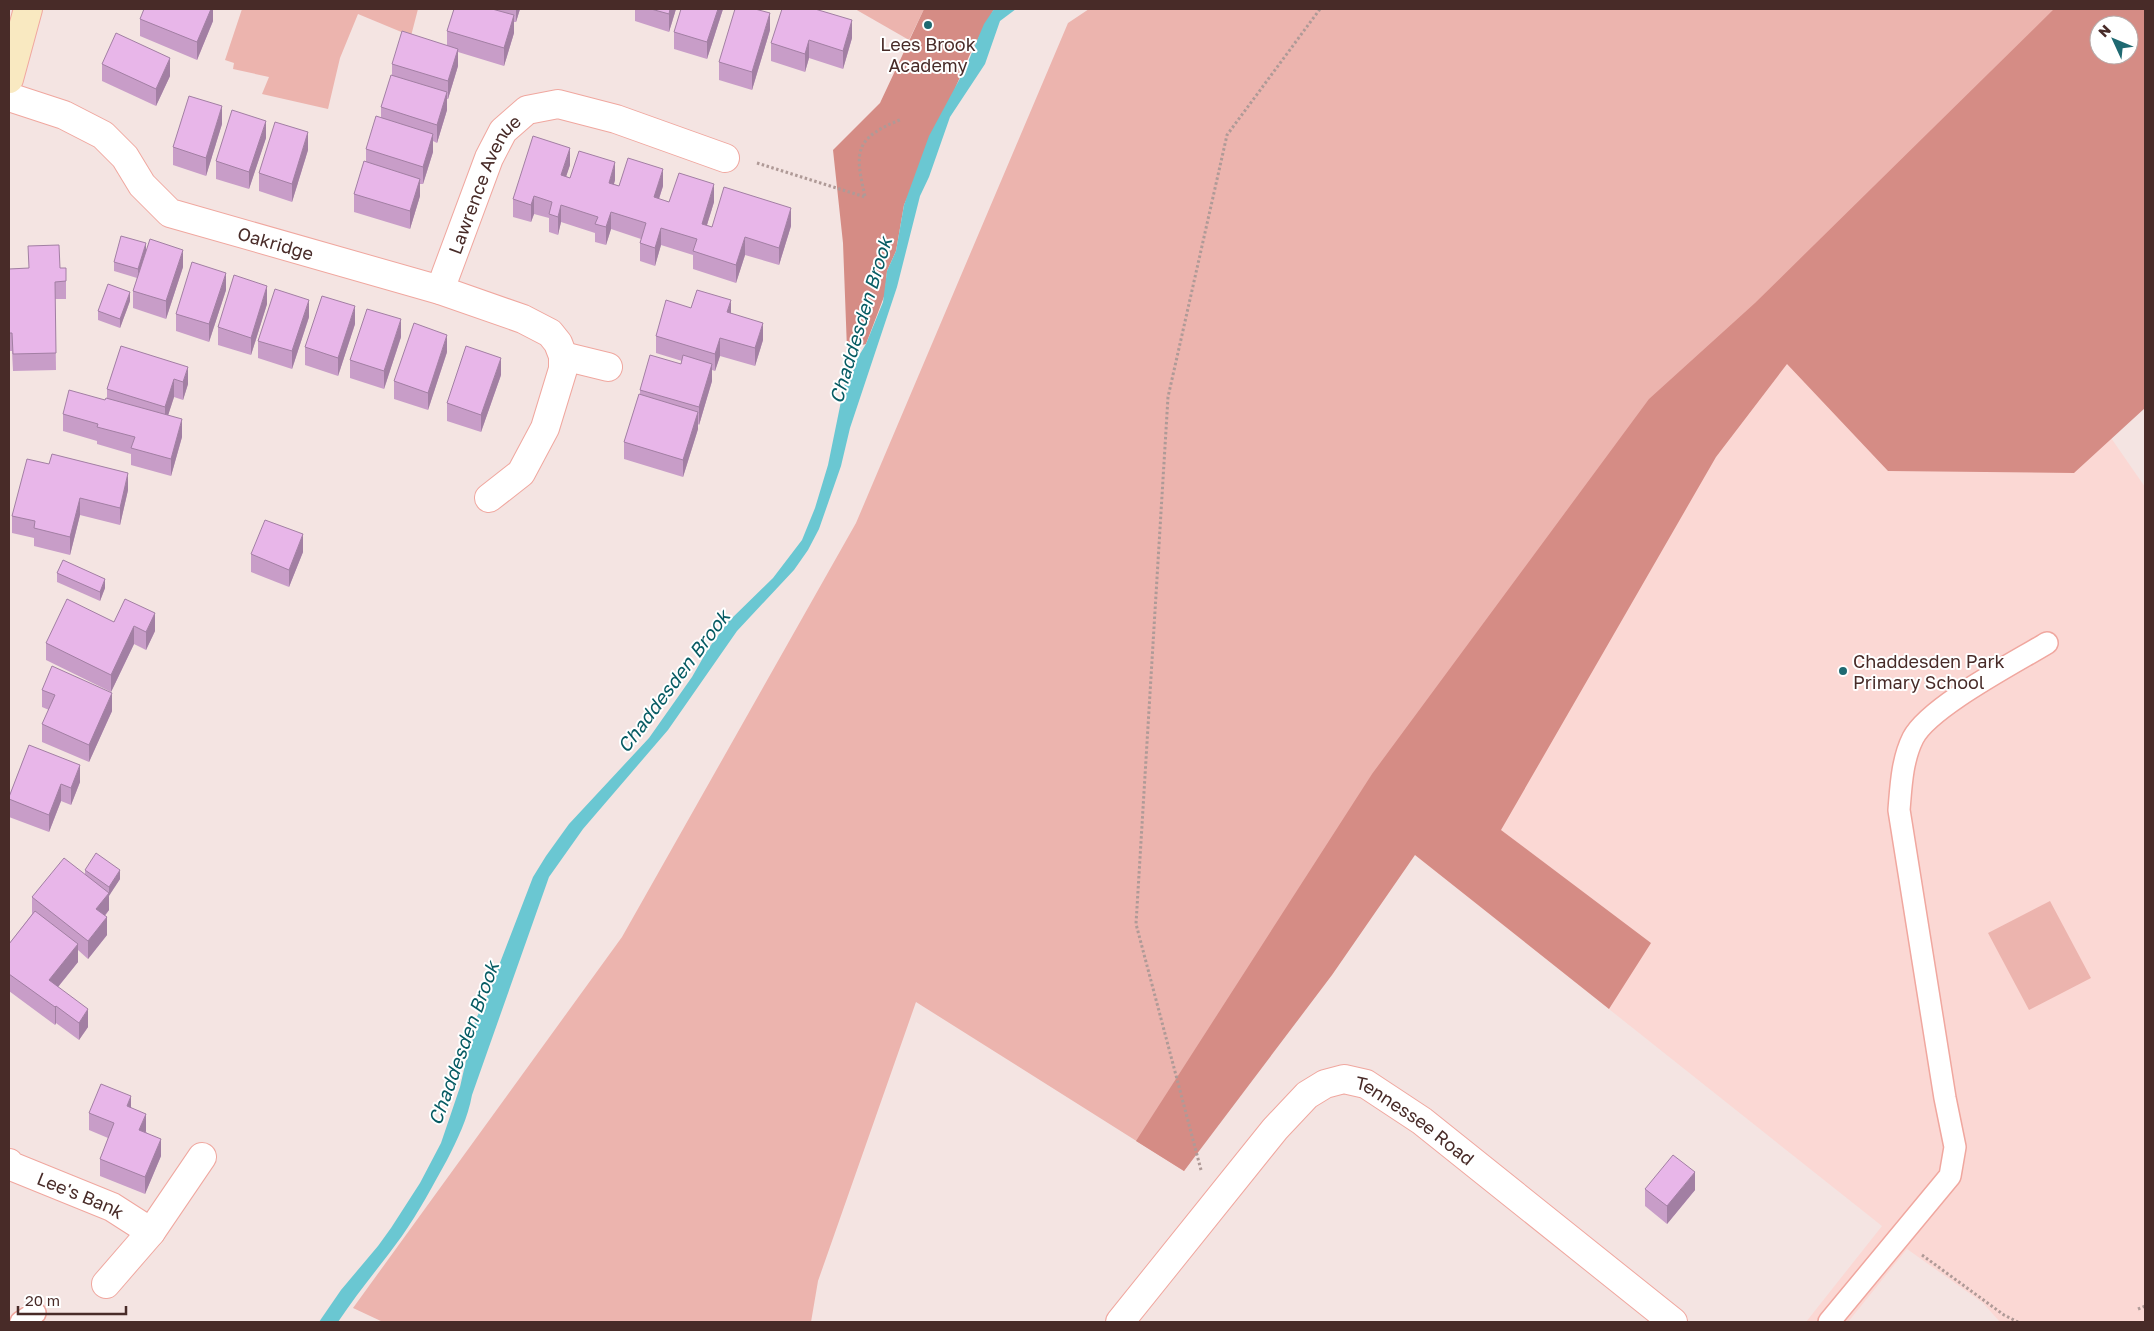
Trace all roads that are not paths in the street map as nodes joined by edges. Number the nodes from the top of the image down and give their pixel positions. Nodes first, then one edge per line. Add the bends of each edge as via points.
1 (28, 9) edge
2 (9, 79) edge
3 (9, 98) edge
4 (725, 158) road end
5 (440, 290) junction
6 (564, 356) junction
7 (608, 367) dead end
8 (489, 498) dead end
9 (2047, 644) dead end
10 (202, 1157) dead end
11 (9, 1163) edge
12 (151, 1232) junction
13 (106, 1284) dead end
14 (1122, 1322) edge
15 (1673, 1322) edge
16 (1830, 1322) edge

1 - 2 street
3 - 5 street, Oakridge via 64,115 103,135 125,156 142,185 170,213
4 - 5 street, Lawrence Avenue via 616,120 558,104 527,110 503,130 489,158
5 - 6 street, Oakridge via 523,319 550,332
6 - 7 street
6 - 8 street via 545,428 521,473
9 - 16 lane via 1939,709 1913,737 1902,772 1899,810 1945,1098 1956,1147 1950,1176
10 - 12 street
11 - 12 street, Lee's Bank via 112,1207
12 - 13 street
14 - 15 street, Tennessee Road via 1275,1129 1307,1095 1325,1084 1344,1079 1366,1084 1422,1121

